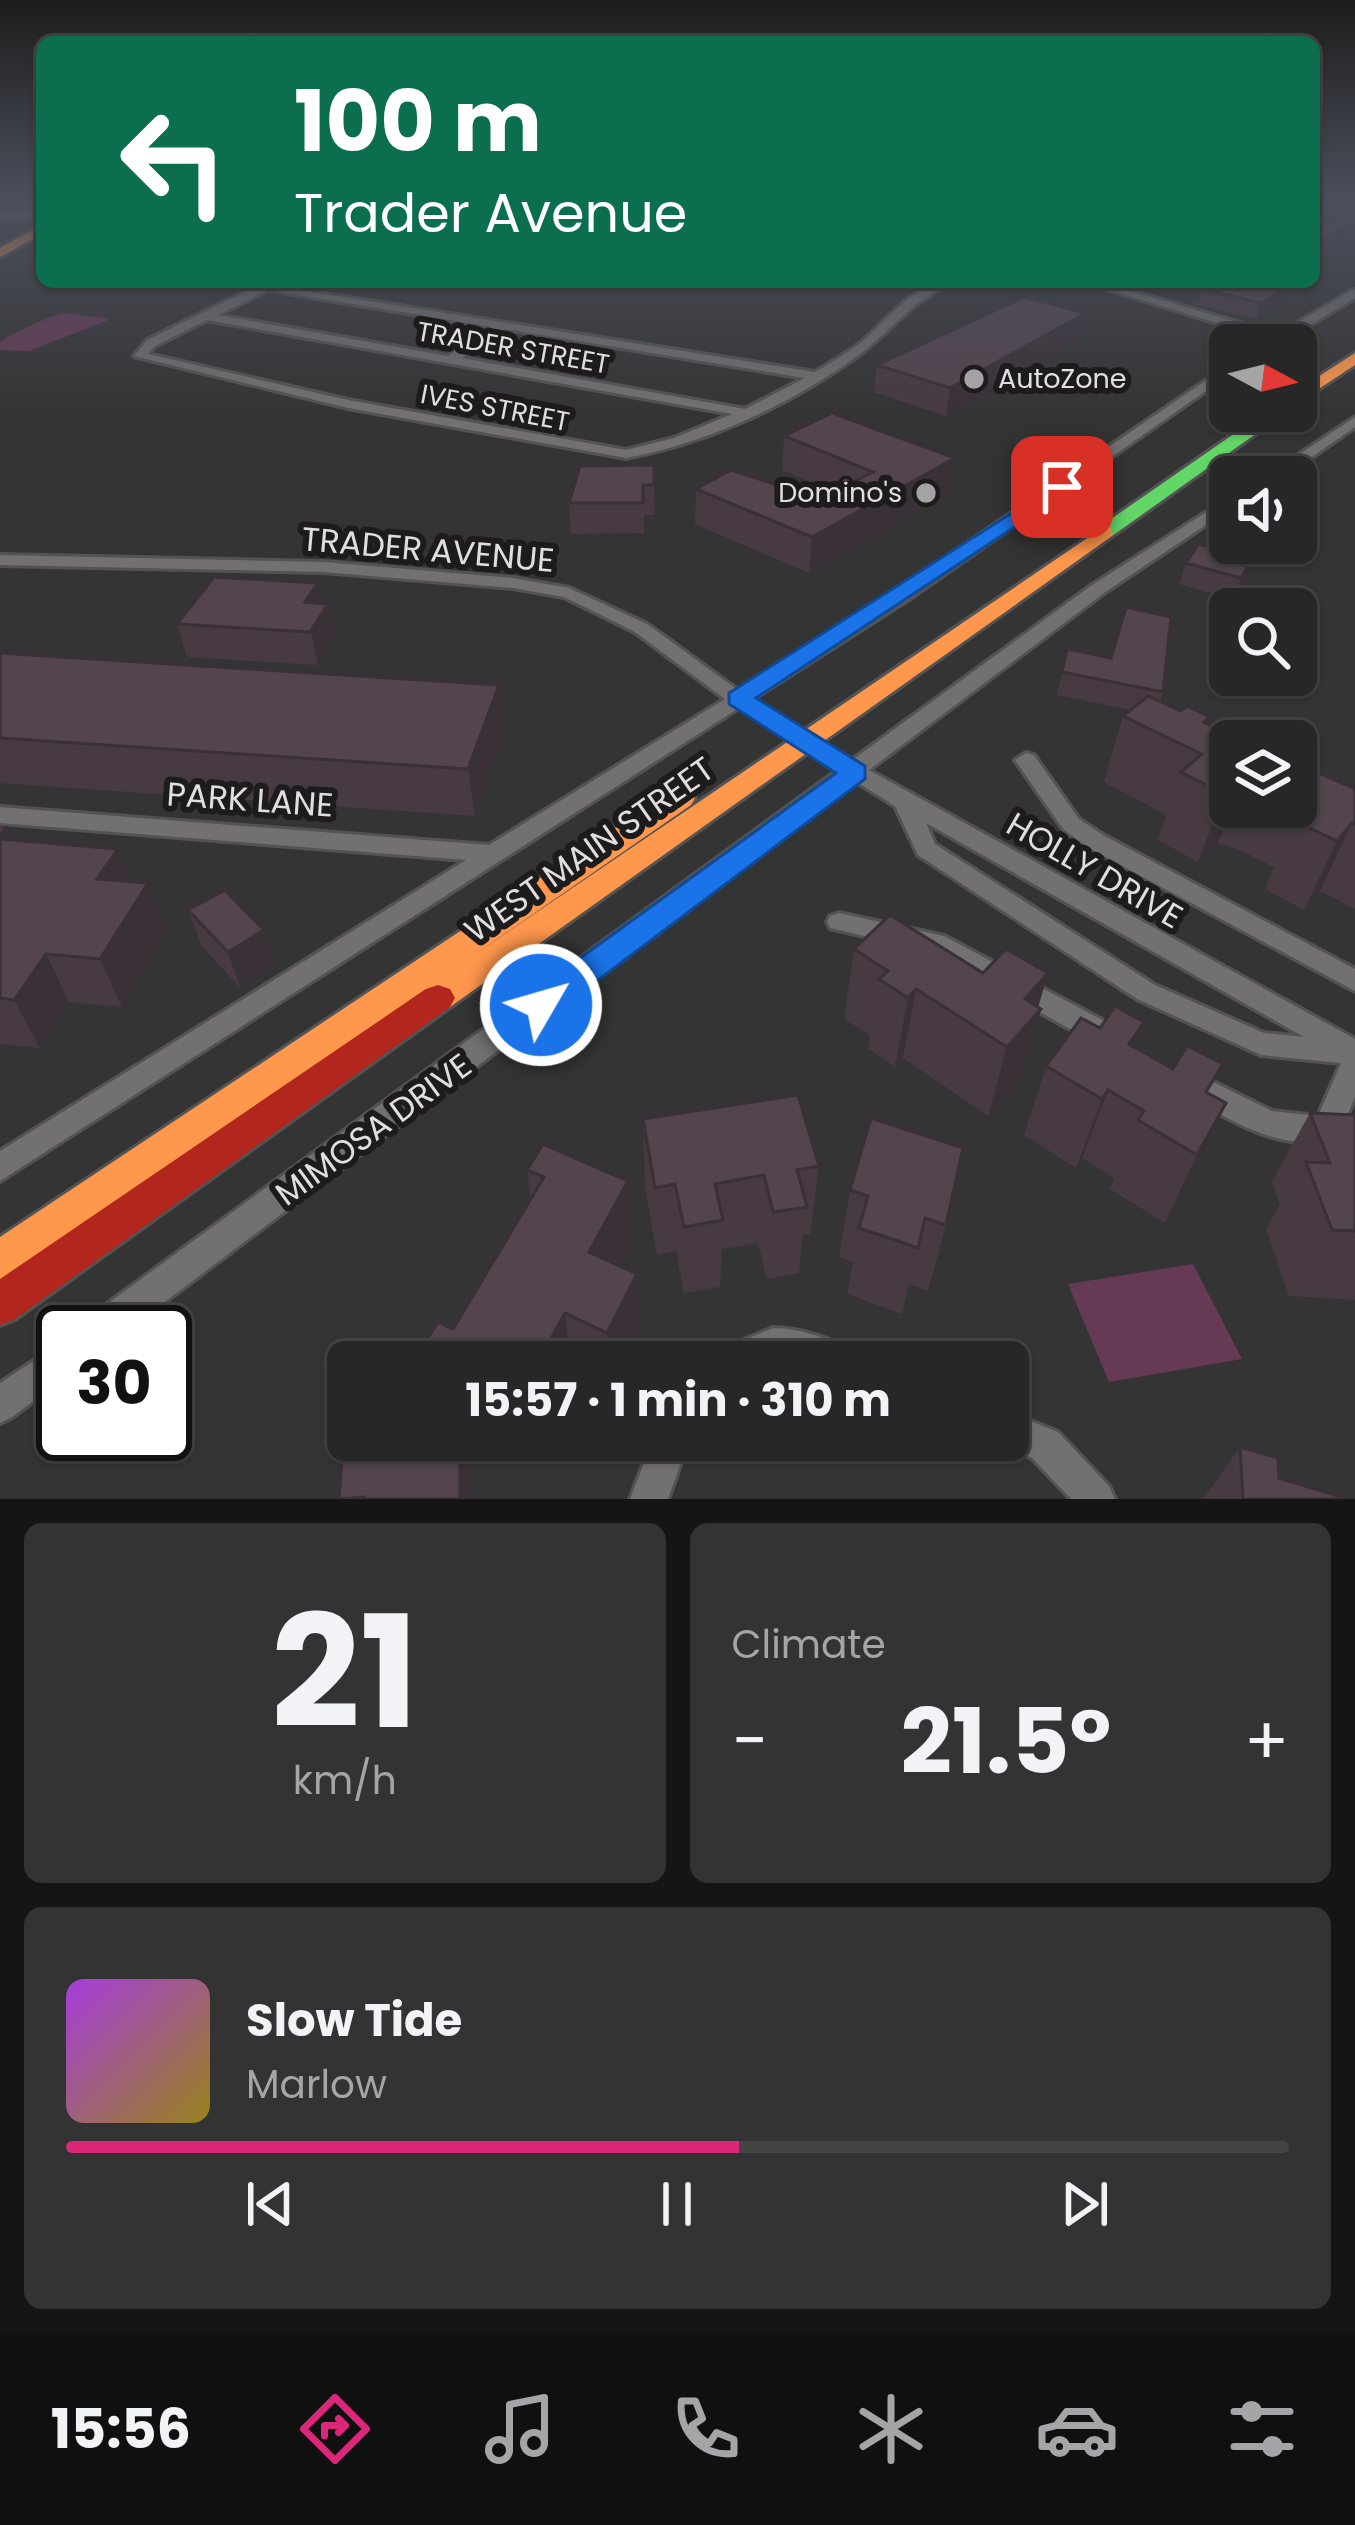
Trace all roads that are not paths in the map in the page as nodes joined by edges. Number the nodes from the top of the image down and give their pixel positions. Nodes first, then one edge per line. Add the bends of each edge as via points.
1 (263, 288) edge
2 (271, 288) edge
3 (934, 288) edge
4 (1107, 288) edge
5 (1355, 293) edge
6 (205, 316) junction
7 (1220, 324) edge
8 (1302, 324) edge
9 (502, 325) junction
10 (1355, 333) edge
11 (1355, 358) edge
12 (1317, 359) edge
13 (449, 361) junction
14 (816, 376) junction
15 (1209, 383) edge
16 (1317, 384) edge
17 (743, 412) junction
18 (1355, 421) edge
19 (1214, 432) edge
20 (1248, 432) edge
21 (1304, 456) edge
22 (1209, 516) edge
23 (0, 560) edge
24 (738, 699) junction
25 (795, 734) junction
26 (1026, 760) dead end
27 (856, 772) junction
28 (905, 802) junction
29 (0, 815) edge
30 (496, 854) junction
31 (839, 922) dead end
32 (1355, 981) edge
33 (1121, 1043) edge
34 (1355, 1056) edge
35 (1161, 1066) edge
36 (0, 1167) edge
37 (0, 1261) edge
38 (0, 1304) edge
39 (135, 1305) edge
40 (36, 1378) edge
41 (0, 1405) edge
42 (1029, 1439) edge
43 (663, 1461) edge
44 (649, 1499) edge
45 (1096, 1499) edge

1 - 6 street, IVES STREET
2 - 9 street
3 - 14 street, IVES STREET
4 - 7 street
5 - 8 street
6 - 13 street, TRADER STREET
6 - 17 street, IVES STREET via 140,356 610,454 654,450
9 - 13 street
9 - 14 street
10 - 12 main road
11 - 16 main road
13 - 17 street, TRADER STREET
14 - 17 street, IVES STREET
15 - 24 street via 1029,511
18 - 21 street
19 - 25 main road, WEST MAIN STREET
20 - 25 main road, WEST MAIN STREET
22 - 27 street, MIMOSA DRIVE
23 - 24 street, TRADER AVENUE via 223,562 544,587 597,603
24 - 25 street, TRADER AVENUE
24 - 30 street
25 - 27 street, HOLLY DRIVE
25 - 37 main road, WEST MAIN STREET
25 - 38 main road, WEST MAIN STREET
26 - 32 street via 1071,824 1095,841
27 - 28 street, HOLLY DRIVE
27 - 39 street, MIMOSA DRIVE
28 - 34 street, HOLLY DRIVE
28 - 34 street via 926,849 1146,992 1261,1044
29 - 30 street, PARK LANE
30 - 36 street
31 - 33 street via 935,943
34 - 35 street via 1328,1128 1298,1133 1261,1122
40 - 41 street
42 - 45 street
43 - 44 street

